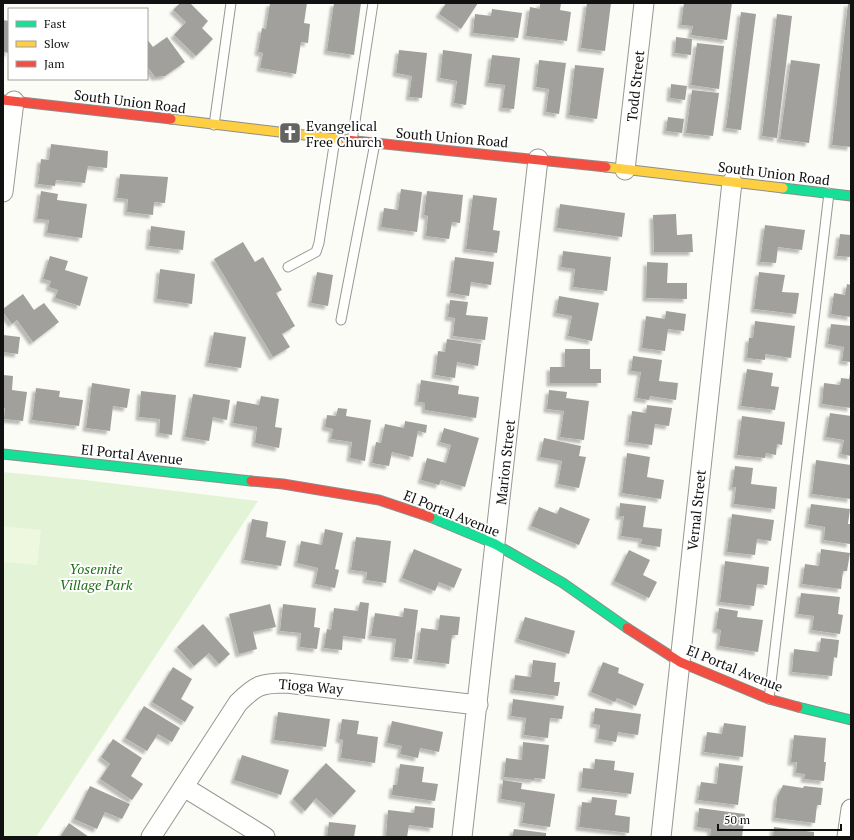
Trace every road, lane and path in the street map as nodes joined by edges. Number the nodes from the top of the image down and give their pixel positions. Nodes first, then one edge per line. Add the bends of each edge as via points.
1 (231, 3) edge
2 (373, 3) edge
3 (644, 3) edge
4 (8, 101) edge
5 (214, 124) junction
6 (335, 139) junction
7 (352, 141) junction
8 (375, 143) junction
9 (538, 159) junction
10 (625, 170) junction
11 (732, 182) junction
12 (3, 192) edge
13 (828, 193) junction
14 (851, 196) edge
15 (288, 267) dead end
16 (341, 320) dead end
17 (3, 454) edge
18 (496, 544) junction
19 (680, 662) junction
20 (770, 699) junction
21 (478, 705) junction
22 (851, 720) edge
23 (184, 787) junction
24 (851, 809) edge
25 (151, 837) edge
26 (265, 837) edge
27 (462, 837) edge
28 (661, 837) edge
29 (847, 837) edge

1 - 5 lane
2 - 7 lane
3 - 10 street, Todd Street
4 - 5 street, South Union Road
4 - 12 street
5 - 6 street, South Union Road
6 - 7 street, South Union Road
6 - 15 lane via 316,252
7 - 8 street, South Union Road
8 - 9 street, South Union Road
8 - 16 lane
9 - 10 street, South Union Road
9 - 18 street, Marion Street
10 - 11 street, South Union Road
11 - 13 street, South Union Road
11 - 19 street, Vernal Street
13 - 14 street, South Union Road
13 - 20 lane
17 - 18 street, El Portal Avenue via 283,484 379,500 426,515
18 - 19 street, El Portal Avenue via 563,583
18 - 21 street, Marion Street
19 - 20 street, El Portal Avenue
19 - 28 street, Vernal Street
20 - 22 street, El Portal Avenue
21 - 23 street, Tioga Way via 268,682 252,689 238,702
21 - 27 street, Marion Street
23 - 25 street, Tioga Way
23 - 26 street
24 - 29 street

